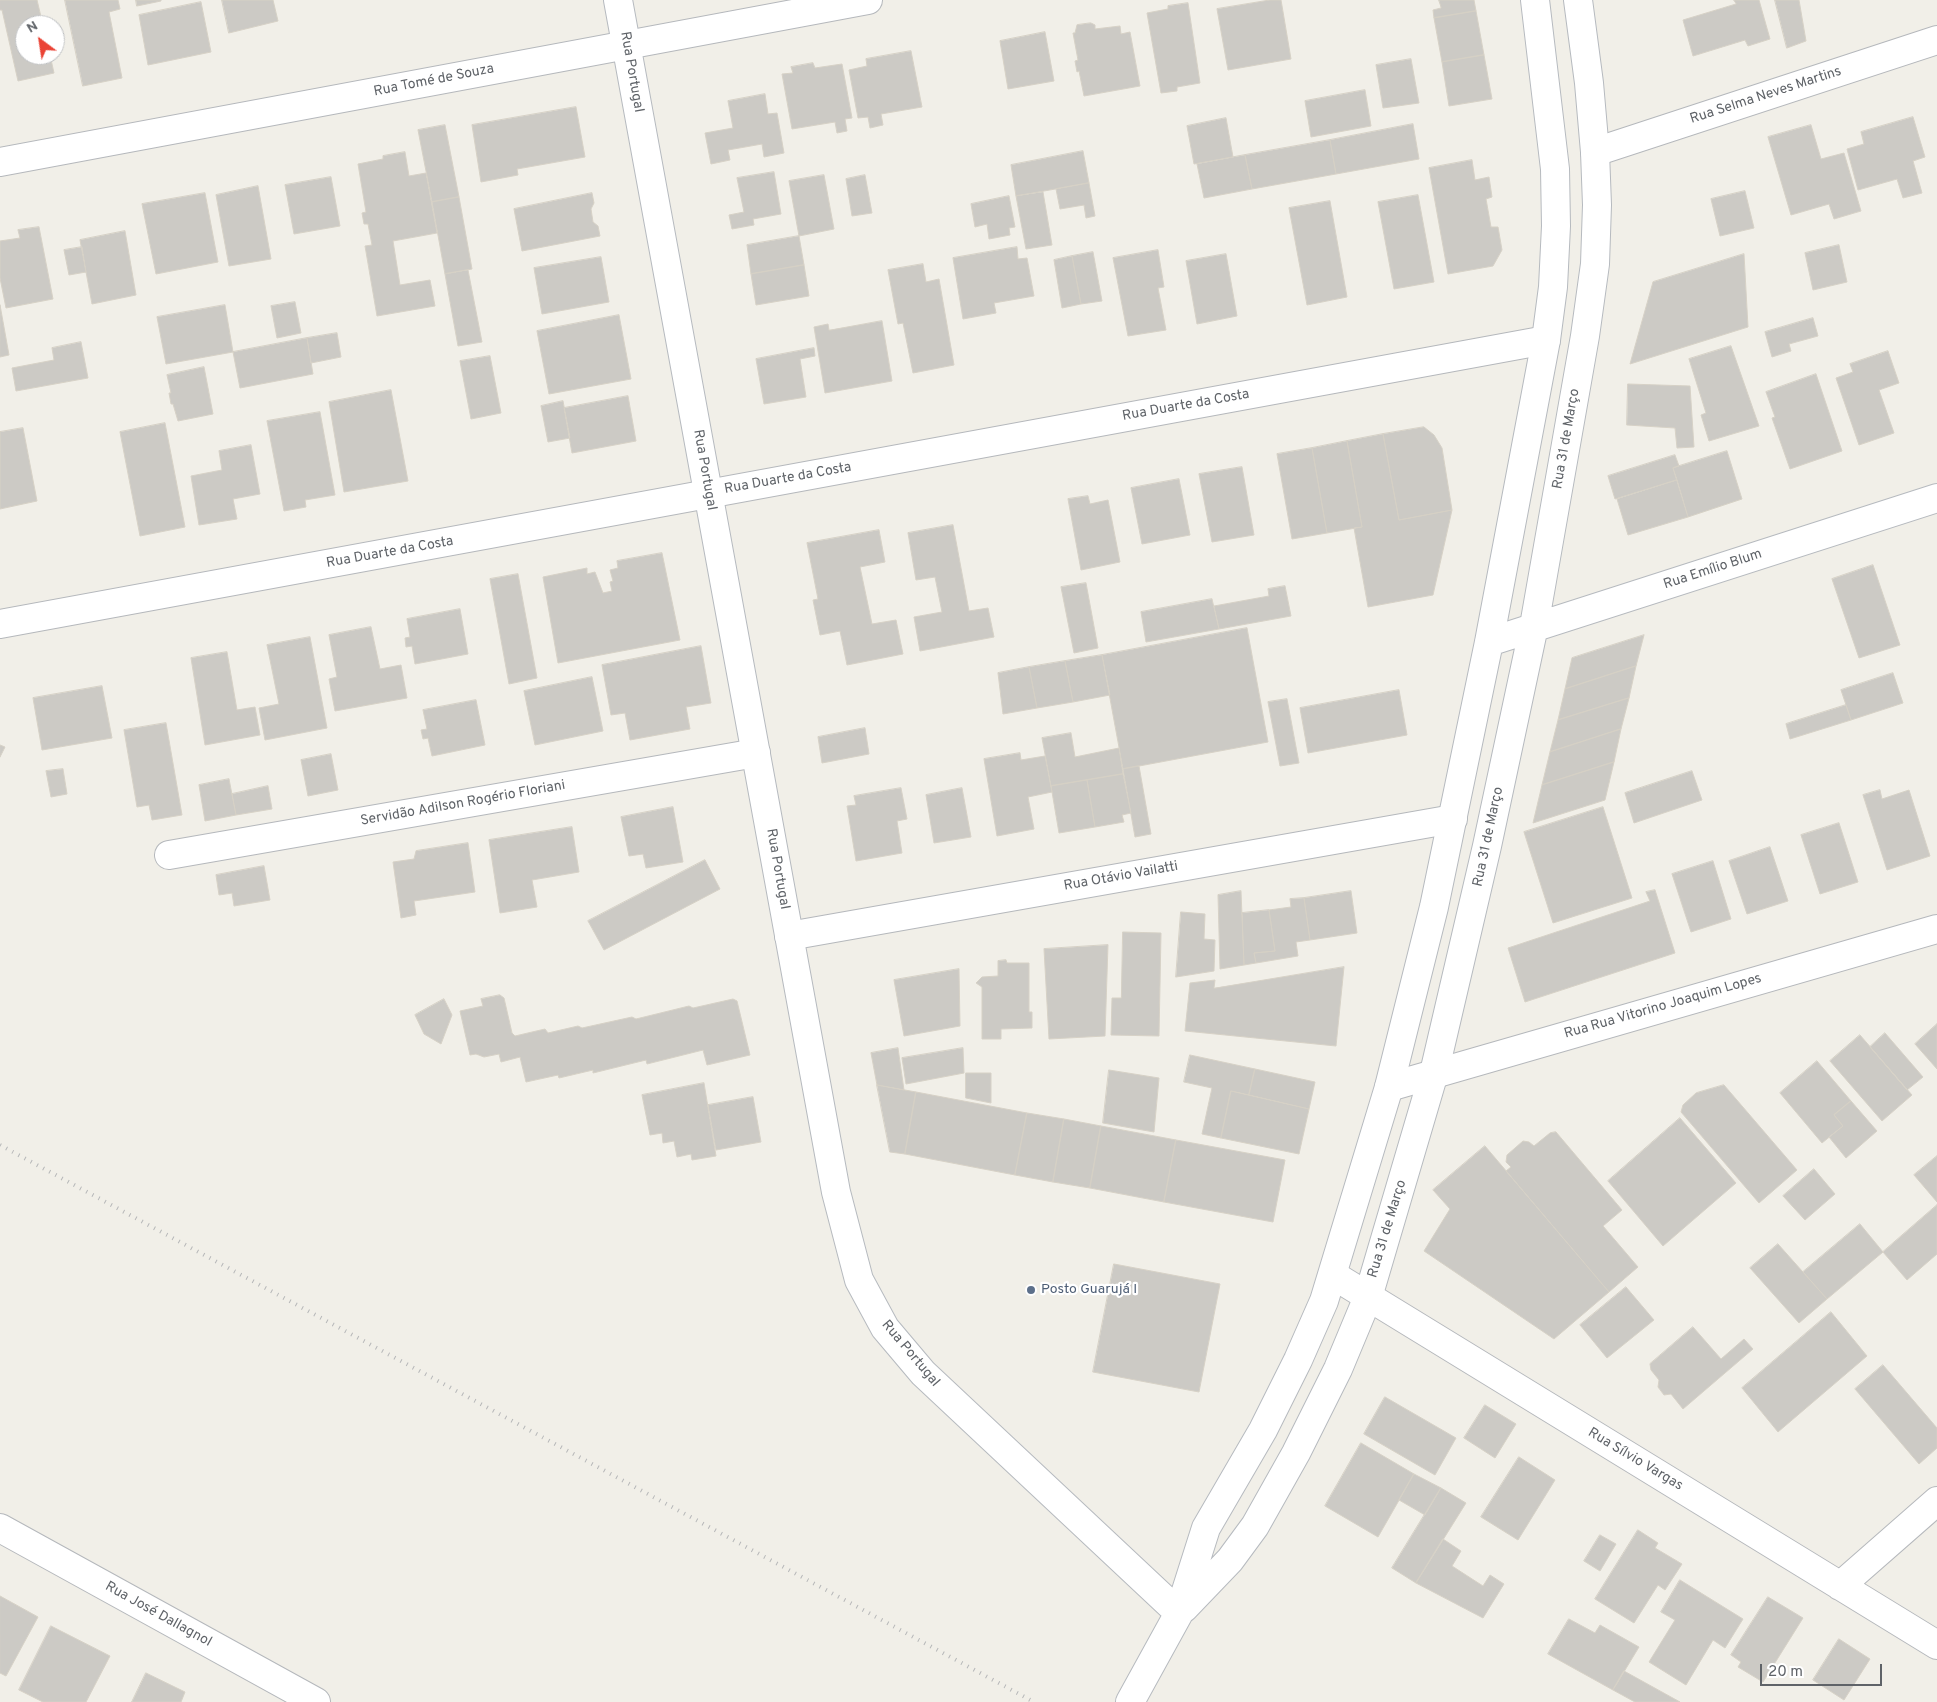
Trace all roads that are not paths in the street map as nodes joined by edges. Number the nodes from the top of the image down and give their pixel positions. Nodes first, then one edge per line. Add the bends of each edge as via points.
1 (618, 0) edge
2 (868, 0) edge
3 (1535, 0) edge
4 (1578, 0) edge
5 (1937, 40) edge
6 (626, 46) junction
7 (1595, 152) junction
8 (0, 162) edge
9 (1546, 340) junction
10 (708, 494) junction
11 (1937, 498) edge
12 (0, 624) edge
13 (1534, 626) junction
14 (1489, 642) junction
15 (756, 753) junction
16 (1453, 819) junction
17 (170, 855) dead end
18 (1937, 929) edge
19 (790, 936) junction
20 (1434, 1073) junction
21 (1390, 1087) junction
22 (1333, 1275) junction
23 (1368, 1297) junction
24 (1937, 1501) edge
25 (0, 1528) edge
26 (1840, 1586) junction
27 (1179, 1612) junction
28 (1937, 1646) edge
29 (316, 1702) edge
30 (1130, 1702) edge

1 - 6 street, Rua Portugal
2 - 6 street, Rua Tomé de Souza
3 - 9 street, Rua 31 de Março via 1555,170 1553,287
4 - 7 street, Rua 31 de Março
5 - 7 street, Rua Selma Neves Martins
6 - 8 street, Rua Tomé de Souza
6 - 10 street, Rua Portugal
7 - 13 street, Rua 31 de Março via 1595,264
9 - 10 street, Rua Duarte da Costa
9 - 14 street, Rua 31 de Março
10 - 12 street, Rua Duarte da Costa
10 - 15 street, Rua Portugal
11 - 13 street, Rua Emílio Blum
13 - 14 street, Rua Emílio Blum
13 - 20 street, Rua 31 de Março
14 - 16 street, Rua 31 de Março
15 - 17 street, Servidão Adilson Rogério Floriani
15 - 19 street, Rua Portugal
16 - 19 street, Rua Otávio Vailatti
16 - 21 street, Rua 31 de Março
18 - 20 street, Rua Rua Vitorino Joaquim Lopes
19 - 27 street, Rua Portugal via 838,1200 859,1280 885,1328 923,1373
20 - 21 street, Rua Rua Vitorino Joaquim Lopes
20 - 23 street, Rua 31 de Março
21 - 22 street, Rua 31 de Março
22 - 23 street, Rua Sílvio Vargas
22 - 27 street, Rua 31 de Março via 1302,1352 1263,1430 1206,1528
23 - 26 street, Rua Sílvio Vargas
23 - 27 street, Rua 31 de Março via 1338,1369 1255,1526 1230,1560
24 - 26 street
25 - 29 street, Rua José Dallagnol
26 - 28 street, Rua Sílvio Vargas
27 - 30 street, Rua 31 de Março

